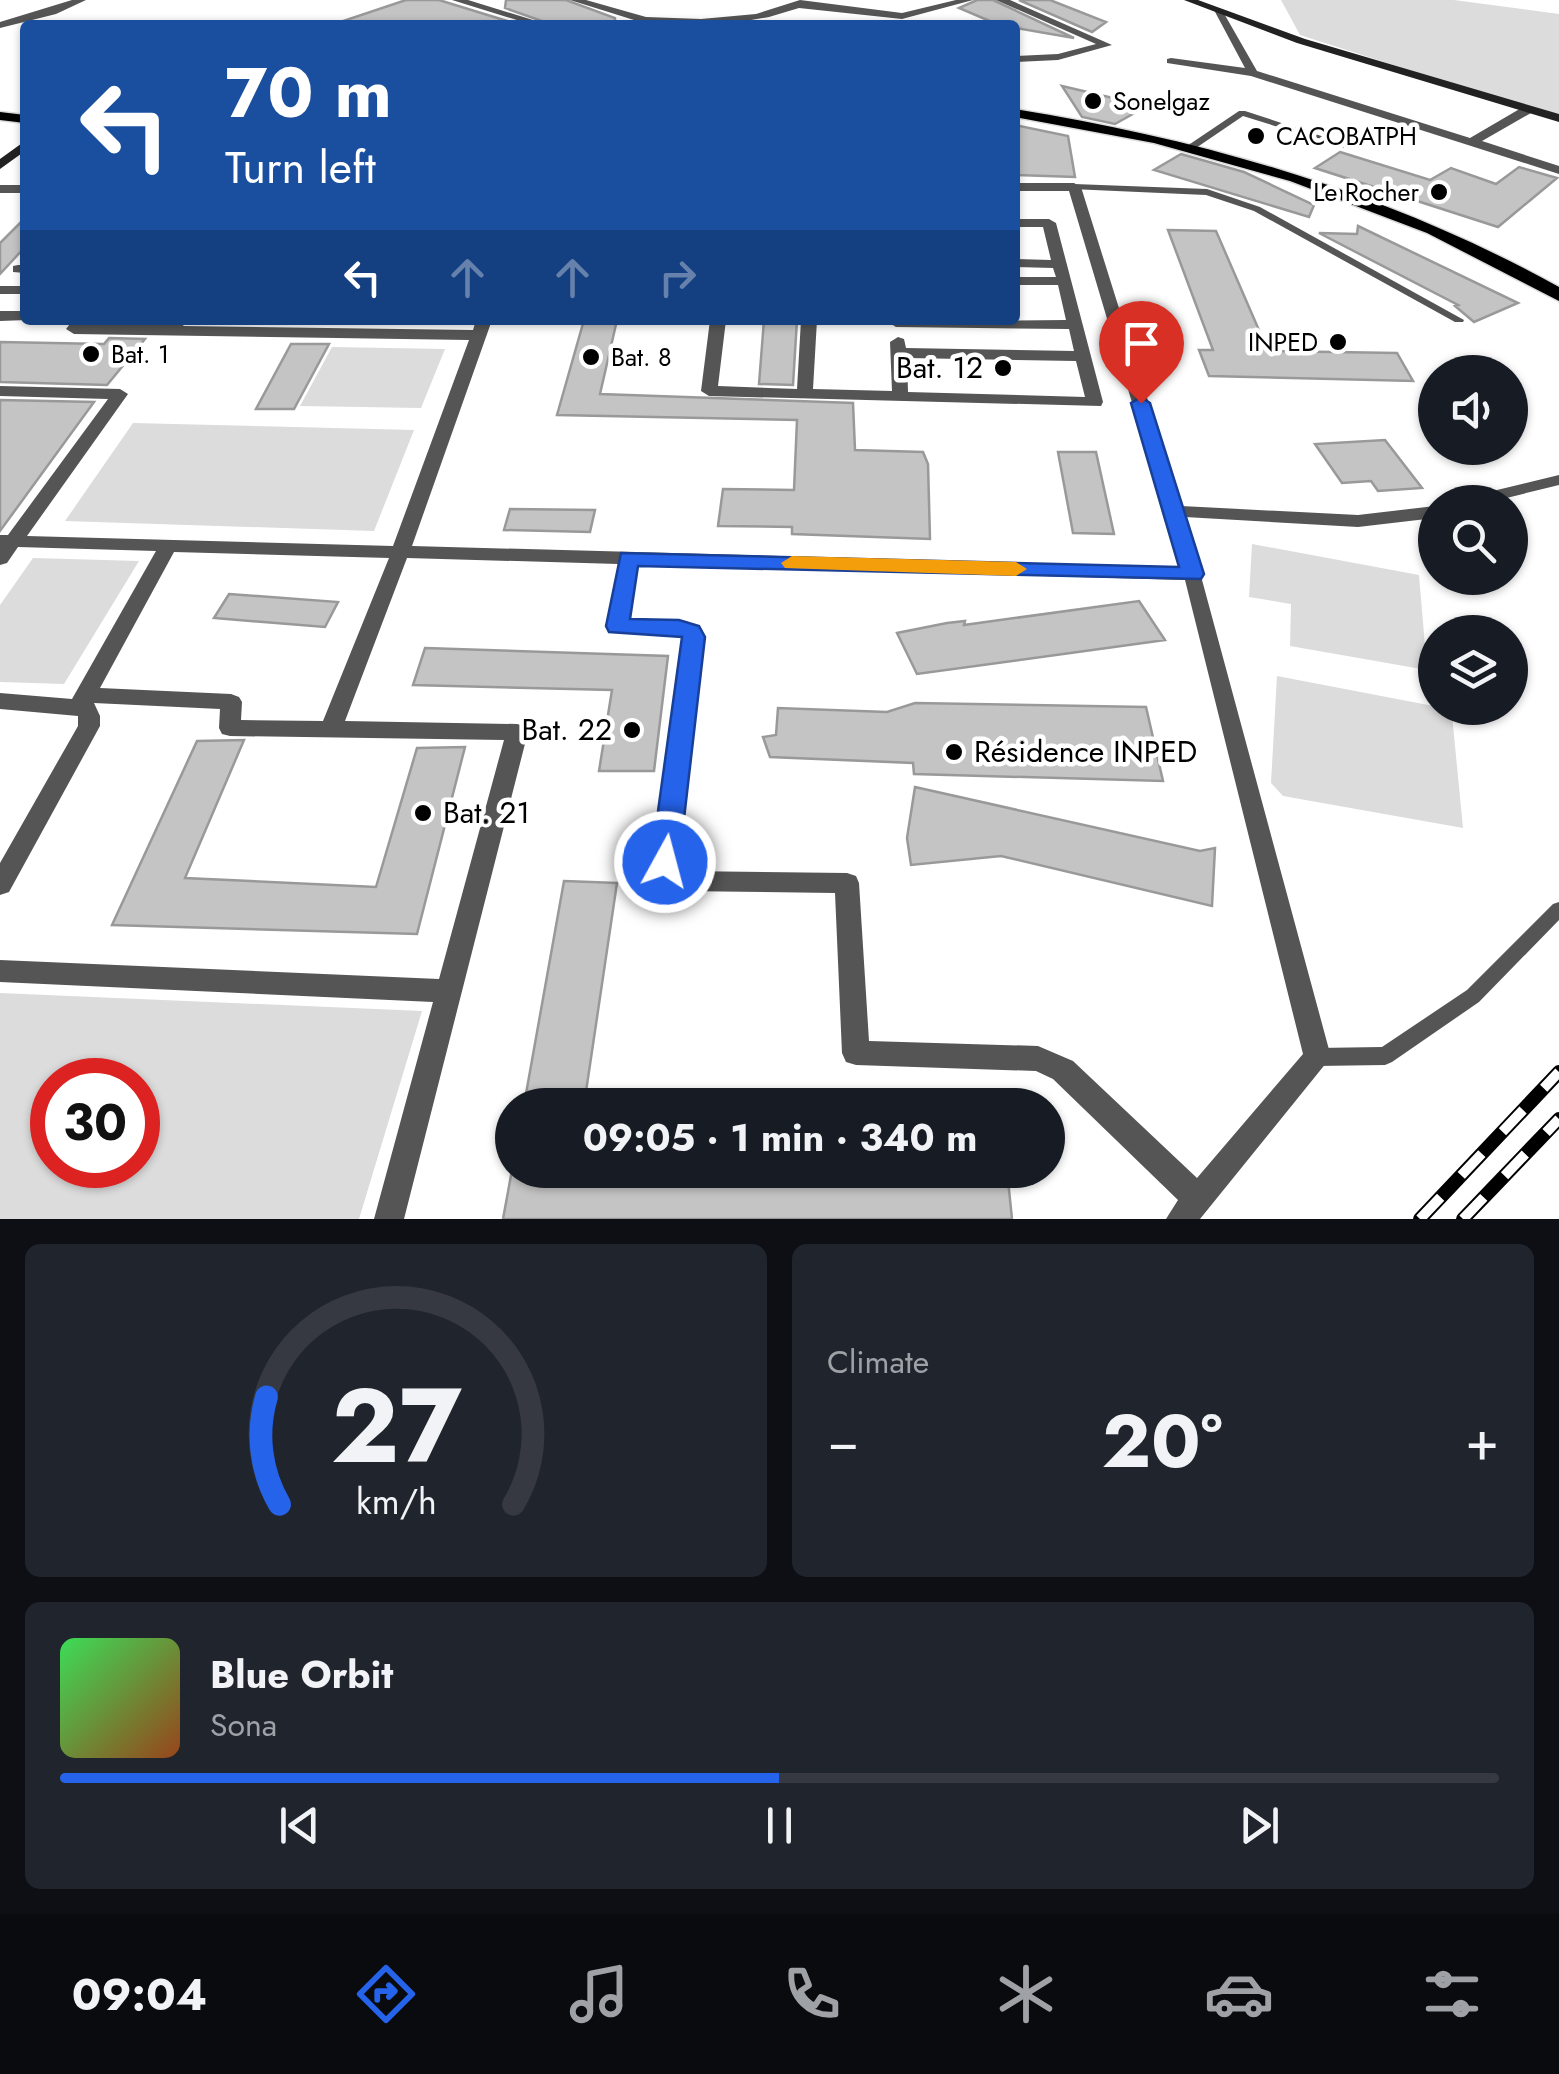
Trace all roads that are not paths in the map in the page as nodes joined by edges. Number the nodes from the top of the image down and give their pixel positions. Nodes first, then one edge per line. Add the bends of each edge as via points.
1 (80, 0) edge
2 (457, 0) edge
3 (575, 0) edge
4 (870, 0) edge
5 (968, 0) edge
6 (1001, 0) edge
7 (1188, 0) edge
8 (803, 2) edge
9 (1218, 12) junction
10 (902, 16) junction
11 (527, 20) edge
12 (631, 20) edge
13 (723, 20) edge
14 (910, 20) edge
15 (0, 25) edge
16 (1020, 59) edge
17 (1170, 61) dead end
18 (1253, 73) junction
19 (1526, 110) junction
20 (1020, 114) edge
21 (1559, 118) edge
22 (1470, 143) junction
23 (1352, 146) dead end
24 (1190, 148) junction
25 (20, 149) edge
26 (0, 165) edge
27 (1559, 170) edge
28 (1020, 187) edge
29 (1074, 187) junction
30 (1020, 223) edge
31 (1020, 264) edge
32 (1062, 272) junction
33 (1020, 280) edge
34 (2, 290) dead end
35 (20, 290) edge
36 (1559, 295) edge
37 (1458, 320) dead end
38 (1020, 324) edge
39 (77, 325) edge
40 (175, 325) edge
41 (717, 325) edge
42 (809, 325) edge
43 (896, 325) edge
44 (1075, 325) junction
45 (257, 326) edge
46 (481, 327) edge
47 (898, 353) junction
48 (1083, 356) junction
49 (0, 391) edge
50 (805, 394) junction
51 (900, 396) junction
52 (1559, 480) edge
53 (1528, 488) edge
54 (1174, 511) junction
55 (1418, 514) edge
56 (6, 541) edge
57 (168, 546) junction
58 (400, 553) junction
59 (628, 558) junction
60 (0, 559) edge
61 (1193, 574) junction
62 (0, 702) edge
63 (85, 702) junction
64 (330, 729) junction
65 (0, 885) edge
66 (1559, 909) edge
67 (0, 971) edge
68 (448, 991) junction
69 (1318, 1056) junction
70 (1190, 1209) edge
71 (389, 1219) edge

1 - 15 street
2 - 11 street
3 - 12 street
4 - 10 street
5 - 10 street
6 - 16 street via 1107,45 1071,56
7 - 9 street
8 - 10 street
8 - 13 street
9 - 18 street
9 - 19 street
10 - 14 street
17 - 18 street
18 - 22 street
19 - 21 street
19 - 22 street
20 - 24 main road
22 - 27 street
23 - 24 lane via 1242,113
24 - 36 main road via 1375,207
25 - 26 street
28 - 29 street
29 - 37 lane via 1207,192 1257,208
29 - 54 street
30 - 32 street via 1050,223
31 - 32 street
32 - 33 street
32 - 44 street
34 - 35 street
38 - 44 street
39 - 40 street via 74,329
40 - 45 street
41 - 50 street via 709,391
42 - 50 street
43 - 47 street
44 - 48 street
45 - 46 street
46 - 58 street
47 - 48 street
47 - 51 street
48 - 51 street via 1095,402
49 - 56 street via 120,394
50 - 51 street
52 - 53 street
54 - 55 street via 1358,522
54 - 61 street
56 - 57 street
56 - 60 street
57 - 58 street
57 - 63 street
58 - 59 street
58 - 64 street
59 - 61 street
59 - 70 street via 617,626 679,628 694,637 668,873 680,880 847,883 856,1053 1038,1059 1063,1070
61 - 69 street
62 - 63 street
63 - 64 street via 232,702 230,728
63 - 65 street via 89,726
64 - 68 street via 517,732
66 - 69 lane via 1473,996 1385,1056
67 - 68 street
68 - 71 street
69 - 70 street

